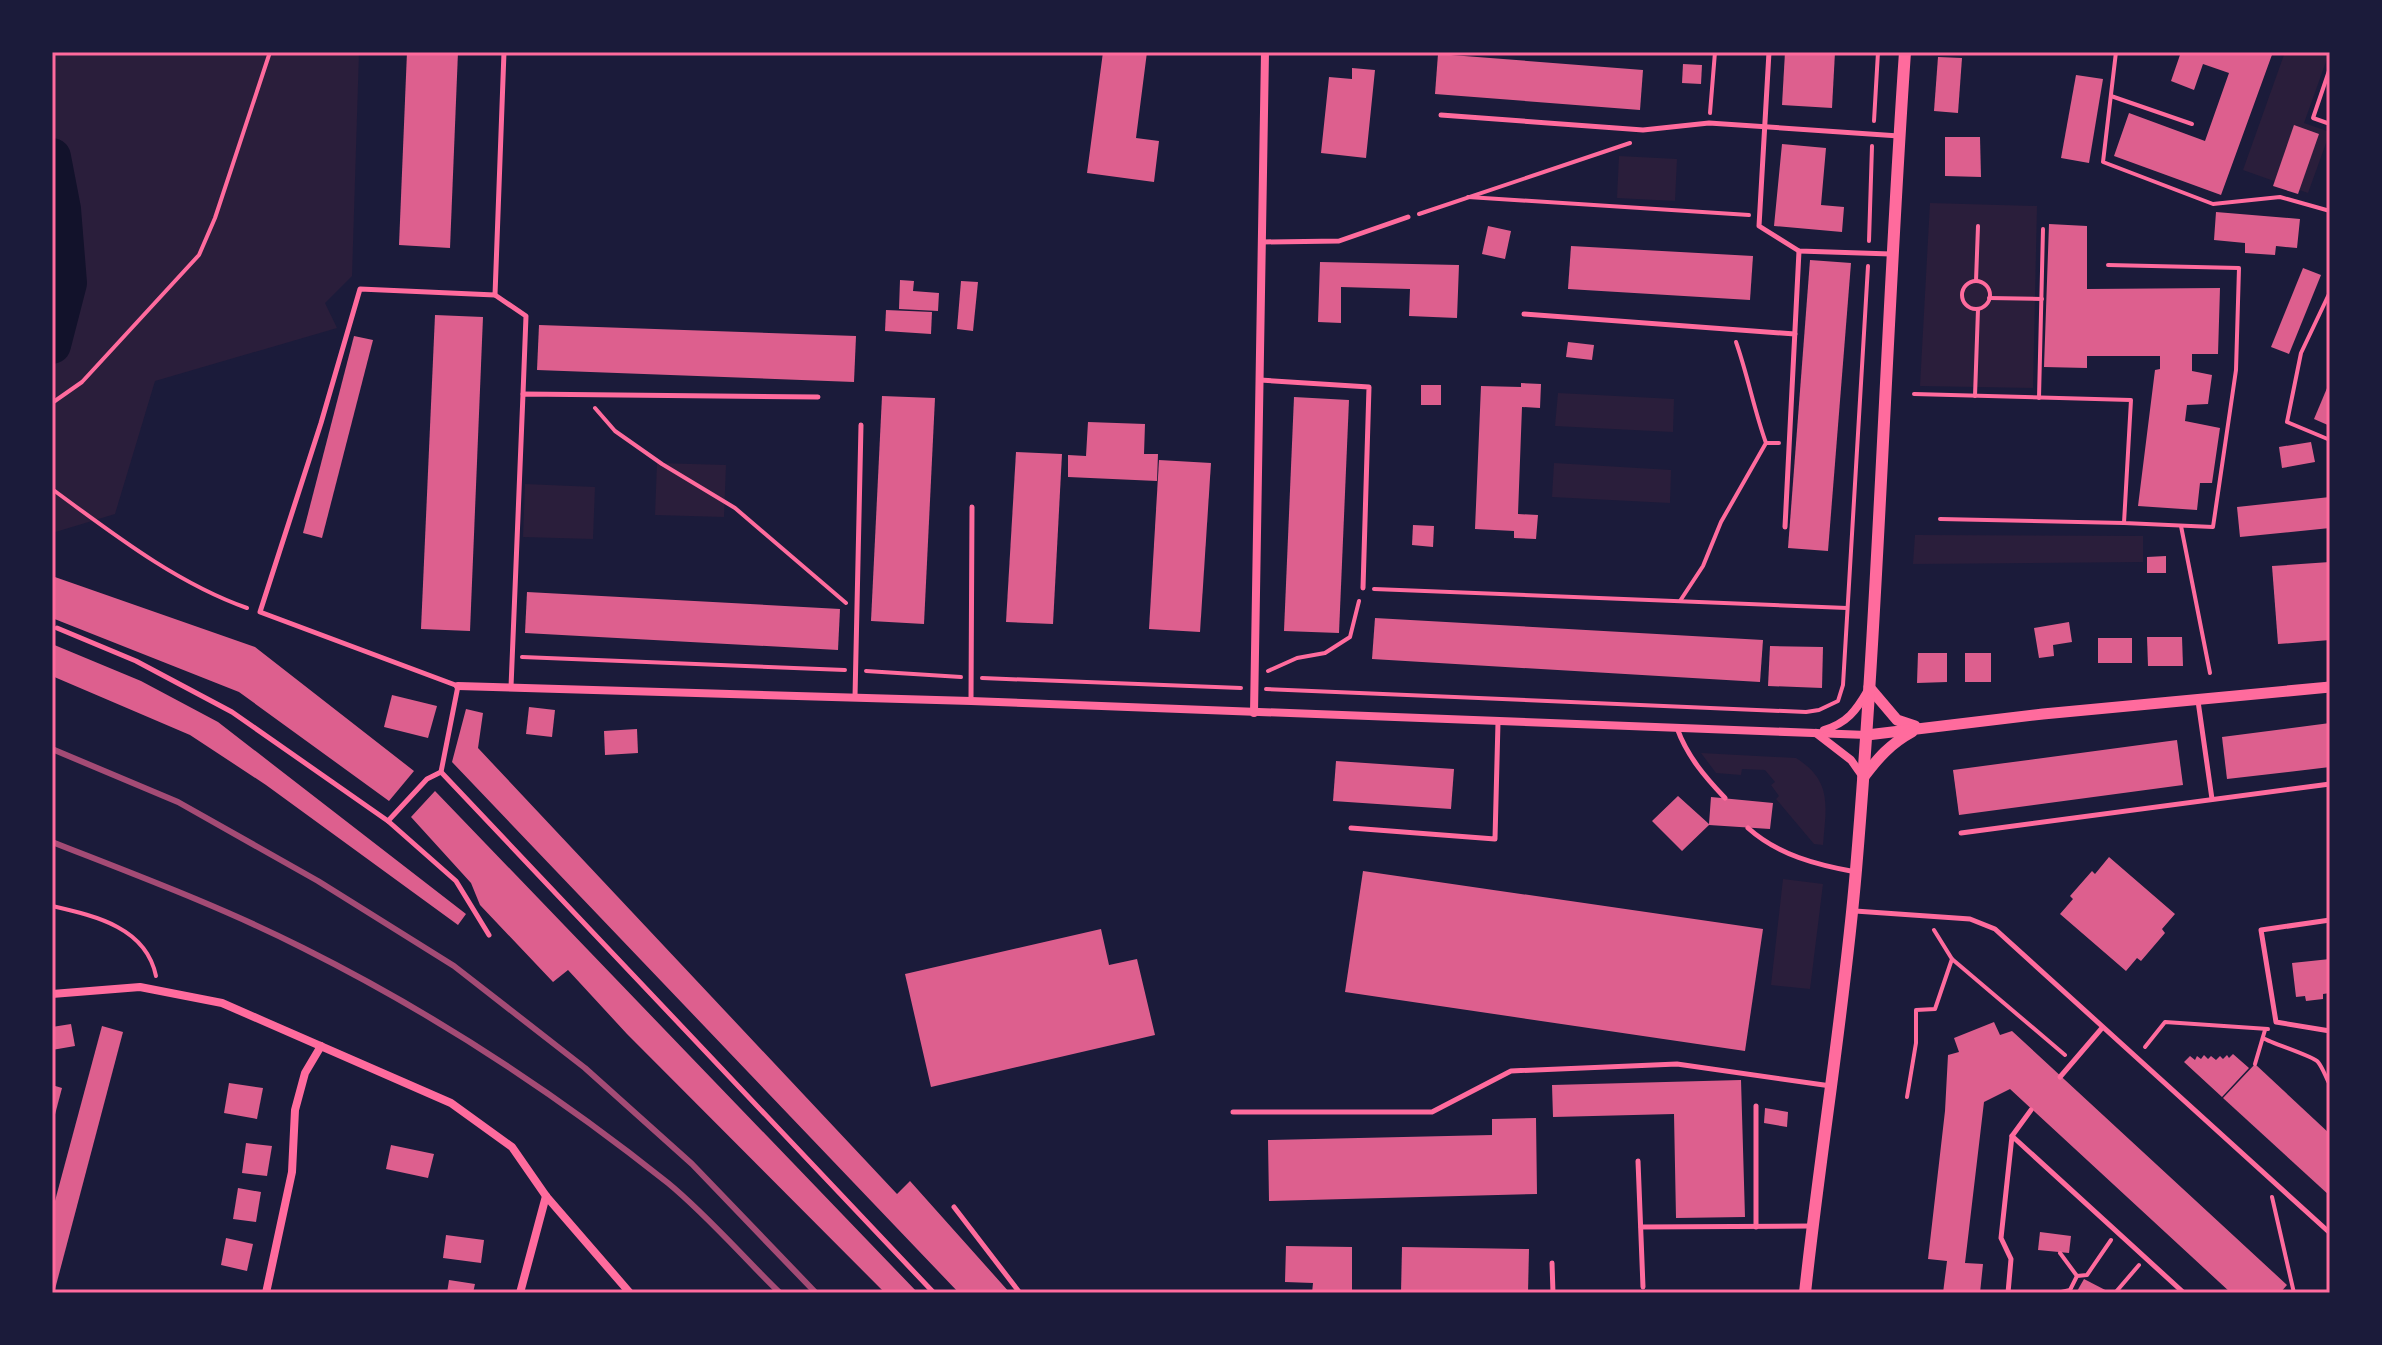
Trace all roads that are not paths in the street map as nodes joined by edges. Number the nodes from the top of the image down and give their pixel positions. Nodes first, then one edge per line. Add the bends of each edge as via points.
1 (504, 52) edge
2 (1265, 52) edge
3 (1769, 52) edge
4 (1905, 52) edge
5 (1441, 115) dead end
6 (1764, 127) junction
7 (1899, 136) junction
8 (1408, 217) road end
9 (1262, 242) junction
10 (1799, 251) junction
11 (1891, 254) junction
12 (495, 295) junction
13 (1524, 314) dead end
14 (1795, 334) junction
15 (1259, 380) junction
16 (523, 394) junction
17 (818, 397) dead end
18 (861, 425) dead end
19 (972, 507) dead end
20 (1785, 527) dead end
21 (1363, 588) road end
22 (57, 628) dead end
23 (458, 686) junction
24 (511, 687) junction
25 (1869, 687) junction
26 (2330, 687) edge
27 (855, 698) junction
28 (2198, 699) junction
29 (971, 701) junction
30 (1254, 713) junction
31 (1498, 722) junction
32 (1677, 728) junction
33 (1919, 728) junction
34 (1816, 733) junction
35 (1867, 735) junction
36 (441, 772) junction
37 (1863, 778) junction
38 (2330, 784) edge
39 (1725, 798) dead end
40 (2212, 799) junction
41 (388, 821) junction
42 (1351, 828) dead end
43 (1748, 828) dead end
44 (1961, 833) dead end
45 (1856, 872) junction
46 (1852, 911) junction
47 (2330, 920) edge
48 (489, 935) dead end
49 (52, 994) edge
50 (2102, 1028) junction
51 (2330, 1031) edge
52 (321, 1046) junction
53 (2060, 1077) dead end
54 (1832, 1086) junction
55 (1756, 1106) dead end
56 (2031, 1110) dead end
57 (1233, 1112) dead end
58 (2012, 1136) junction
59 (1638, 1161) dead end
60 (546, 1196) junction
61 (954, 1207) dead end
62 (1812, 1226) junction
63 (1641, 1227) junction
64 (1756, 1227) junction
65 (2330, 1233) edge
66 (1552, 1263) dead end
67 (1643, 1287) dead end
68 (266, 1293) edge
69 (520, 1293) edge
70 (630, 1293) edge
71 (934, 1293) edge
72 (1020, 1293) edge
73 (1553, 1293) edge
74 (1805, 1293) edge
75 (2008, 1293) edge
76 (2184, 1293) edge

1 - 12 lane
2 - 9 street
3 - 6 lane
4 - 7 main road
5 - 6 lane via 1643,130 1709,123
6 - 7 lane
6 - 10 lane via 1759,226
7 - 11 main road
8 - 9 lane via 1339,241
9 - 15 street
10 - 11 lane
10 - 14 lane
11 - 25 main road
12 - 16 lane via 526,316
12 - 23 lane via 360,289 260,612
13 - 14 lane
14 - 20 lane
15 - 21 lane via 1369,387
15 - 30 street
16 - 17 lane
16 - 24 lane
18 - 27 lane
19 - 29 lane
22 - 41 lane via 136,661 232,712
23 - 24 street
23 - 36 lane
24 - 27 street
25 - 33 street via 1897,720
25 - 34 street via 1842,725
25 - 35 main road
26 - 28 street
27 - 29 street
28 - 33 street
28 - 40 lane
29 - 30 street
30 - 31 street
31 - 32 street
31 - 42 lane via 1495,839
32 - 34 street
32 - 39 lane via 1683,746
33 - 35 street
33 - 37 street via 1894,741
34 - 35 street
34 - 37 street via 1851,760
35 - 37 main road
36 - 41 lane via 427,779
36 - 71 lane
37 - 45 main road
38 - 40 lane
40 - 44 lane
41 - 48 lane via 456,881
43 - 45 lane via 1765,843 1820,866
45 - 46 main road
46 - 50 lane via 1970,919 1995,929
46 - 54 main road
47 - 51 lane via 2261,930 2276,1022
49 - 52 street via 140,987 222,1003
50 - 53 lane
50 - 65 lane
52 - 60 street via 451,1103 512,1147
52 - 68 street via 305,1073 295,1110 292,1172
54 - 57 lane via 1662,1064 1511,1071 1432,1112
54 - 62 main road
55 - 64 lane
56 - 58 lane
58 - 75 lane via 2001,1238 2011,1259
58 - 76 lane
59 - 63 lane
60 - 69 street
60 - 70 street
61 - 72 lane
62 - 64 lane
62 - 74 main road
63 - 64 lane
63 - 67 lane
66 - 73 lane

